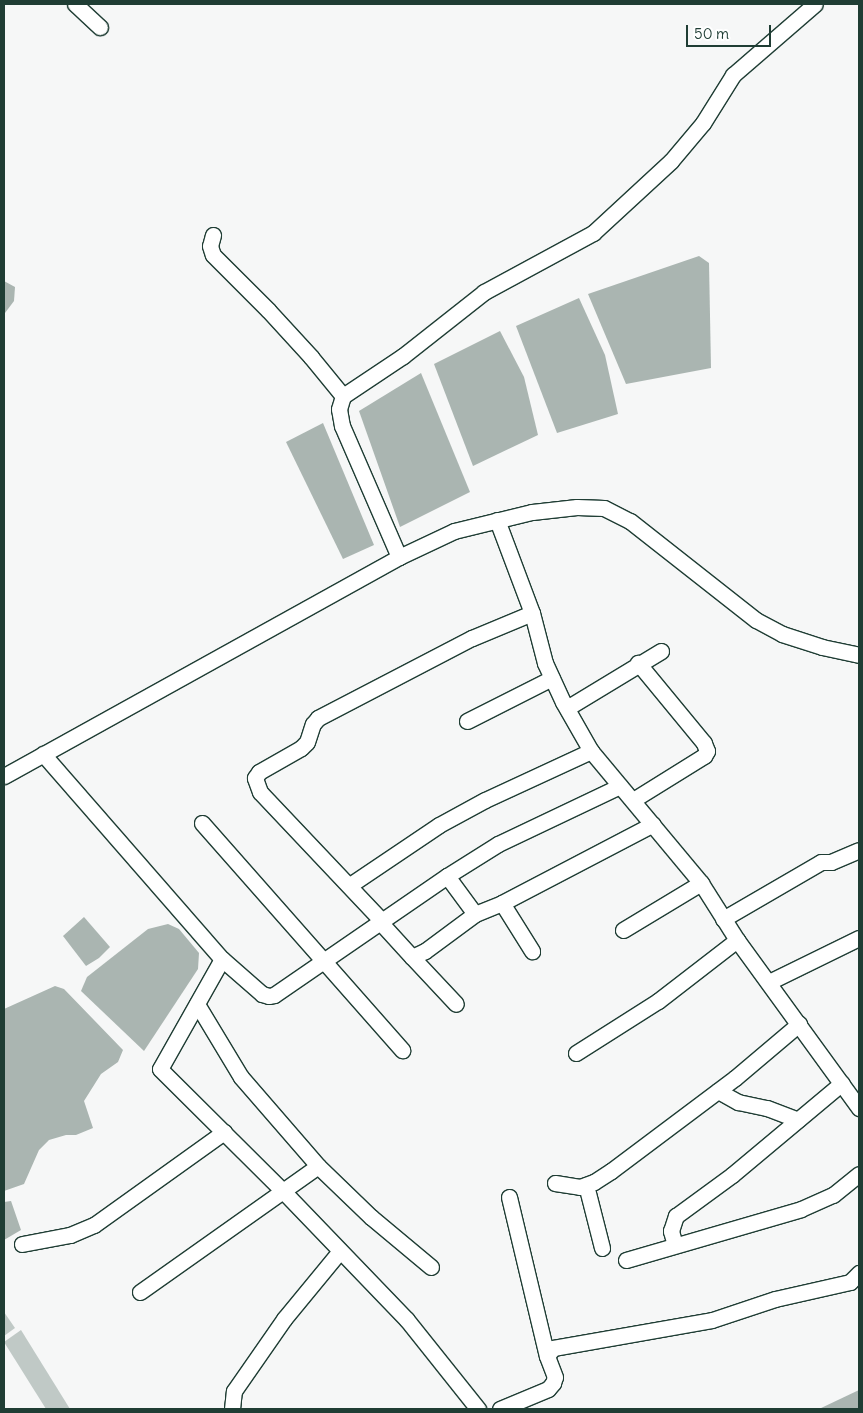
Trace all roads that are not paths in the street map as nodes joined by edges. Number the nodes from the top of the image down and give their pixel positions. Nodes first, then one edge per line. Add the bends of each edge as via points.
1 (75, 4) edge
2 (815, 4) edge
3 (100, 27) dead end
4 (214, 235) dead end
5 (343, 396) junction
6 (497, 520) junction
7 (398, 557) junction
8 (532, 613) junction
9 (662, 651) dead end
10 (859, 655) edge
11 (638, 663) junction
12 (552, 678) junction
13 (566, 708) junction
14 (468, 721) dead end
15 (591, 751) junction
16 (43, 754) junction
17 (4, 776) edge
18 (620, 786) junction
19 (632, 800) junction
20 (202, 823) dead end
21 (653, 824) junction
22 (859, 850) edge
23 (447, 876) junction
24 (701, 883) junction
25 (350, 885) junction
26 (502, 903) junction
27 (475, 914) junction
28 (723, 919) junction
29 (381, 921) junction
30 (623, 930) dead end
31 (859, 938) edge
32 (737, 940) junction
33 (532, 951) dead end
34 (412, 957) junction
35 (222, 959) junction
36 (323, 960) junction
37 (769, 982) junction
38 (197, 1004) junction
39 (456, 1004) dead end
40 (799, 1024) junction
41 (402, 1050) dead end
42 (576, 1053) dead end
43 (842, 1083) junction
44 (718, 1091) junction
45 (859, 1108) edge
46 (798, 1120) junction
47 (224, 1132) junction
48 (318, 1166) junction
49 (859, 1174) edge
50 (555, 1183) dead end
51 (586, 1185) junction
52 (282, 1190) junction
53 (509, 1197) dead end
54 (22, 1244) dead end
55 (676, 1245) junction
56 (602, 1248) dead end
57 (340, 1251) junction
58 (626, 1260) dead end
59 (430, 1267) dead end
60 (859, 1273) edge
61 (140, 1292) dead end
62 (547, 1356) junction
63 (231, 1409) edge
64 (478, 1409) edge
65 (500, 1409) edge

1 - 3 street
2 - 5 street via 733,75 703,124 671,161 593,233 484,292 403,356
4 - 5 street via 210,246 213,255 312,357
5 - 7 street via 339,409 342,426
6 - 7 street via 454,531
6 - 8 street
6 - 10 street via 532,512 604,508 630,521 756,620 782,634
7 - 16 street
8 - 12 street
8 - 25 street via 472,638 318,718 301,748 259,772 255,778 260,792
9 - 11 street
11 - 13 street
11 - 19 street via 704,742 707,751 704,756
12 - 13 street
12 - 14 street
13 - 15 street
15 - 18 street
15 - 25 street via 439,825
16 - 17 street
16 - 35 street
18 - 19 street
18 - 23 street via 498,844
19 - 21 street
20 - 36 street
21 - 24 street
21 - 26 street
22 - 28 street via 831,862 821,862
23 - 27 street
23 - 29 street
24 - 28 street
24 - 30 street
25 - 29 street
26 - 27 street
26 - 33 street
27 - 34 street
28 - 32 street
29 - 34 street
29 - 36 street
31 - 37 street
32 - 37 street
32 - 42 street via 658,1001
34 - 39 street
35 - 36 street via 268,996
35 - 38 street
36 - 41 street
37 - 40 street
38 - 47 street via 160,1069
38 - 48 street via 241,1077
40 - 43 street
40 - 44 street
43 - 45 street
43 - 46 street
44 - 46 street via 738,1102 767,1108
44 - 51 street via 611,1171
46 - 55 street via 676,1216 671,1231
47 - 52 street
47 - 54 street via 94,1225 70,1234
48 - 52 street
48 - 59 street
49 - 55 street via 834,1195 801,1209
50 - 51 street
51 - 56 street
52 - 57 street
52 - 61 street
53 - 62 street
55 - 58 street
57 - 63 street via 284,1319 234,1391
57 - 64 street via 407,1320
60 - 62 street via 850,1282 775,1299 712,1320 552,1348
62 - 65 street via 555,1377 548,1389

